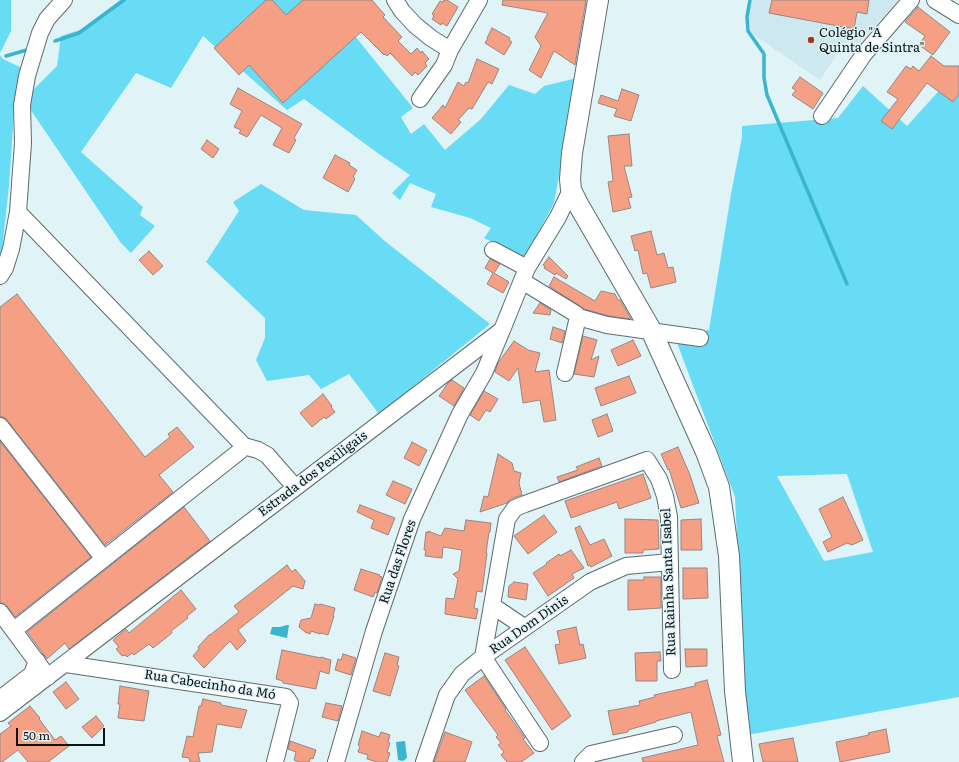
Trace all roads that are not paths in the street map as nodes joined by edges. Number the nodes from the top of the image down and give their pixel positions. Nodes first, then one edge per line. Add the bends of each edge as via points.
1 (64, 0) edge
2 (395, 0) edge
3 (480, 0) edge
4 (598, 0) edge
5 (911, 0) edge
6 (935, 0) edge
7 (959, 15) edge
8 (450, 50) junction
9 (420, 99) dead end
10 (822, 116) dead end
11 (571, 190) junction
12 (18, 212) junction
13 (493, 250) dead end
14 (525, 274) junction
15 (0, 276) edge
16 (578, 317) junction
17 (502, 330) junction
18 (651, 330) junction
19 (700, 338) dead end
20 (564, 374) dead end
21 (0, 426) edge
22 (244, 446) junction
23 (295, 487) junction
24 (104, 559) junction
25 (670, 562) junction
26 (493, 606) junction
27 (0, 612) edge
28 (524, 627) junction
29 (14, 630) junction
30 (483, 657) junction
31 (37, 661) junction
32 (66, 664) junction
33 (672, 670) dead end
34 (48, 677) junction
35 (0, 699) edge
36 (0, 714) edge
37 (674, 735) dead end
38 (540, 742) dead end
39 (275, 762) edge
40 (336, 762) edge
41 (424, 762) edge
42 (583, 762) edge
43 (743, 762) edge

1 - 12 street via 47,19 40,33 27,76 22,105 23,143
2 - 8 street via 415,25
3 - 8 street
4 - 11 main road via 572,153
5 - 10 street via 864,54
6 - 7 street
8 - 9 street via 444,65
11 - 14 street
11 - 18 main road
12 - 15 street via 11,249
12 - 22 street
13 - 14 street
14 - 16 street
14 - 17 street
16 - 18 street via 607,325
16 - 20 street
17 - 23 street, Estrada dos Pexiligais
17 - 40 street, Rua das Flores via 484,373 460,414 412,519 374,631
18 - 19 street
18 - 43 main road via 719,487 729,556 735,691
21 - 24 street
22 - 23 street via 267,456
22 - 24 street
23 - 32 street, Estrada dos Pexiligais
24 - 29 street
25 - 26 street, Rua Rainha Santa Isabel via 669,517 665,496 659,479 647,460 515,508 506,519
25 - 28 street, Rua Dom Dinis via 626,566 590,582
25 - 33 street, Rua Rainha Santa Isabel
26 - 28 street
26 - 30 street, Rua Rainha Santa Isabel
27 - 29 street
28 - 30 street, Rua Dom Dinis
29 - 31 street
30 - 38 street, Rua Dom Dinis
30 - 41 street via 462,674 447,695
31 - 34 street
31 - 35 street via 32,674
32 - 34 street, Estrada dos Pexiligais
32 - 39 street, Rua Cabecinho da Mó via 286,697 290,704
34 - 36 street, Estrada dos Pexiligais
37 - 42 street via 591,754

